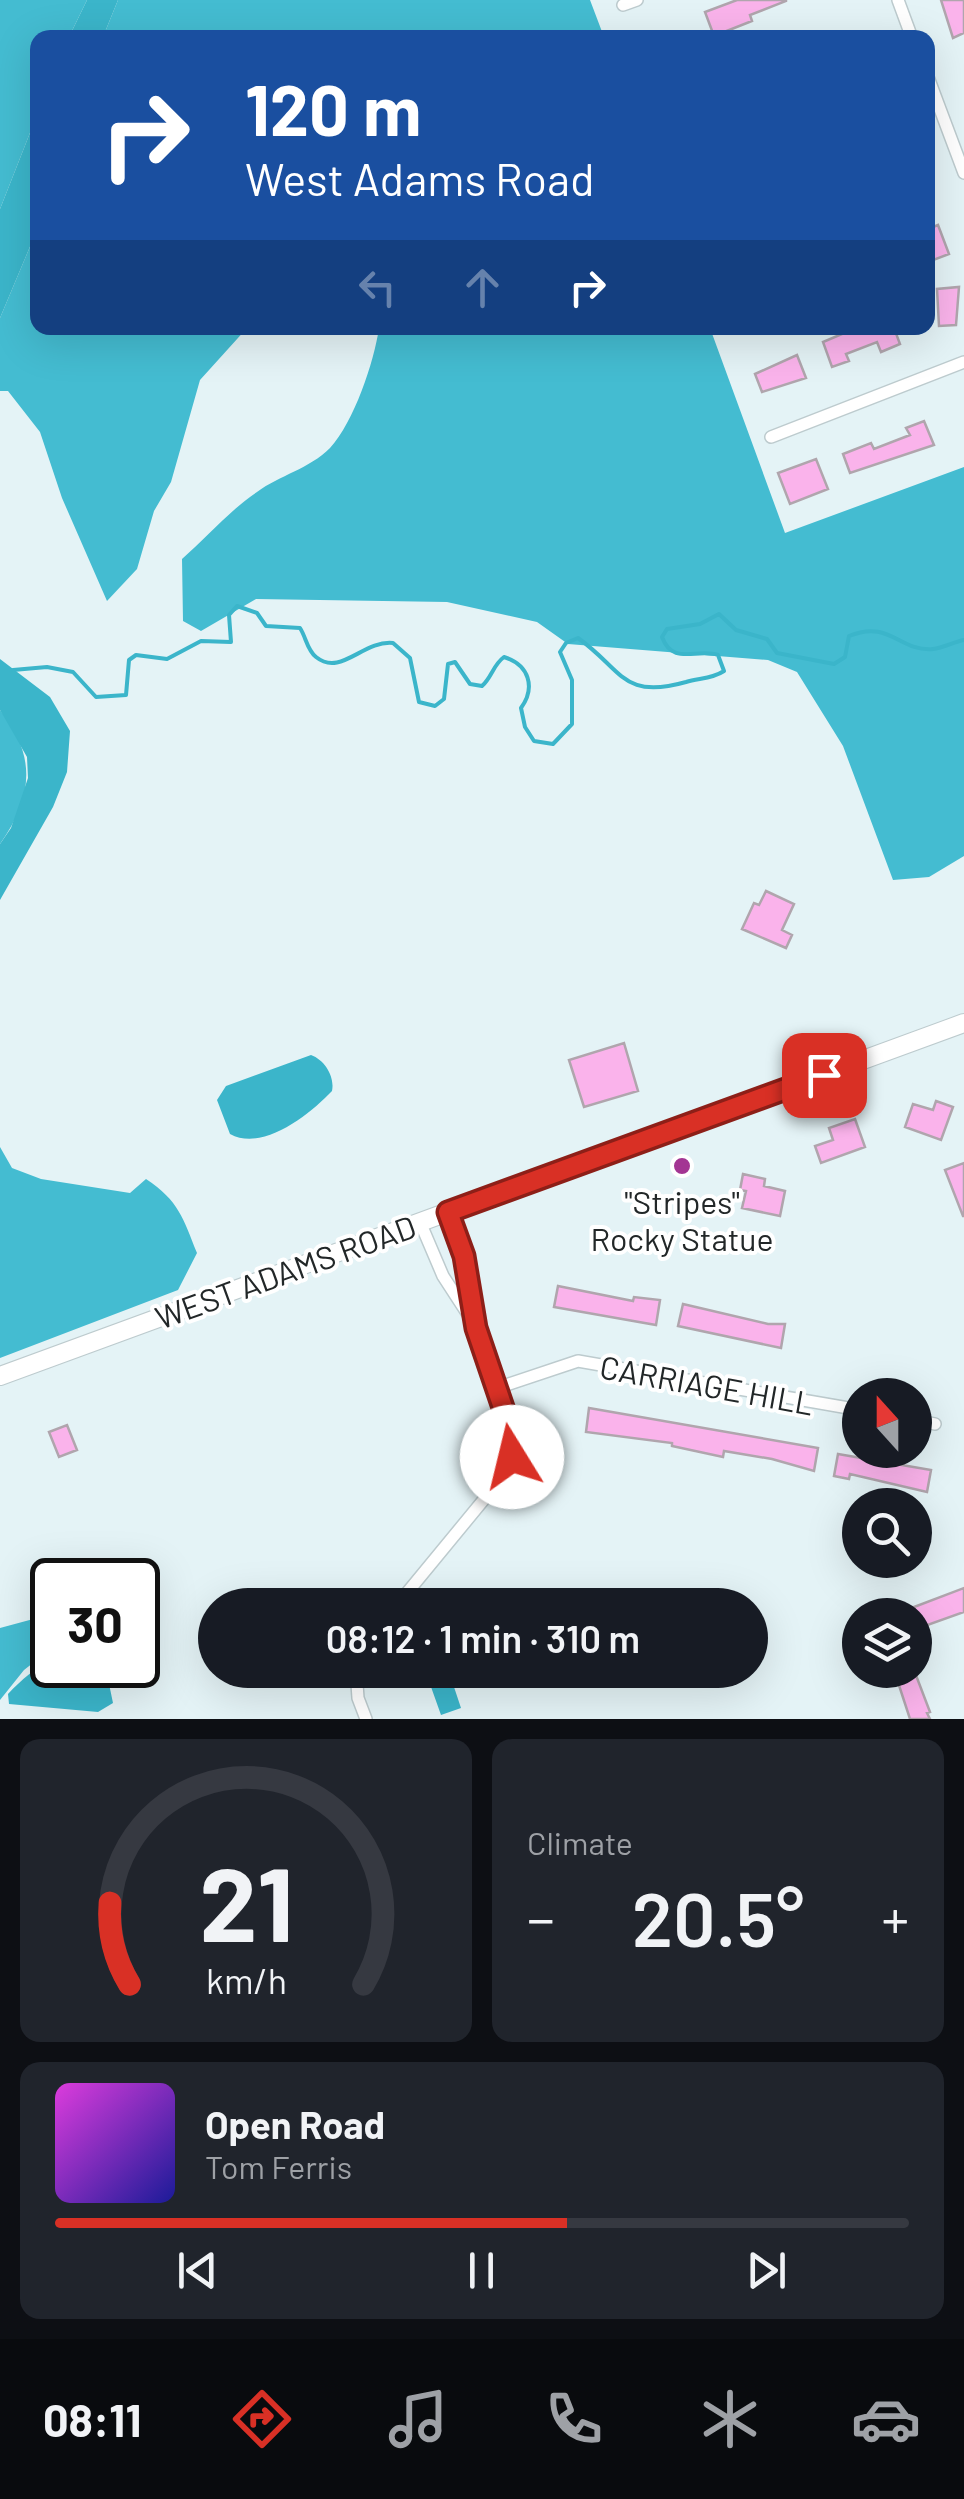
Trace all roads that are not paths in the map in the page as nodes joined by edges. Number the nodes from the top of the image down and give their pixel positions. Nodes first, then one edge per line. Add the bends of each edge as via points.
1 (636, 0) edge
2 (898, 0) edge
3 (623, 5) dead end
4 (909, 30) edge
5 (935, 112) edge
6 (964, 173) edge
7 (964, 362) edge
8 (771, 437) dead end
9 (964, 1023) edge
10 (448, 1212) junction
11 (420, 1222) junction
12 (476, 1328) junction
13 (0, 1376) edge
14 (497, 1388) junction
15 (842, 1407) edge
16 (932, 1423) edge
17 (935, 1424) dead end
18 (411, 1588) edge
19 (357, 1688) edge
20 (366, 1719) edge

1 - 3 street
2 - 4 street
5 - 6 street
7 - 8 street
9 - 10 street, WEST ADAMS ROAD
10 - 11 street, WEST ADAMS ROAD
10 - 12 street via 464,1256
11 - 12 street via 442,1276
11 - 13 street, WEST ADAMS ROAD
12 - 14 street
14 - 15 street, CARRIAGE HILL via 578,1361
14 - 18 street via 512,1434 508,1469
16 - 17 street
19 - 20 street

